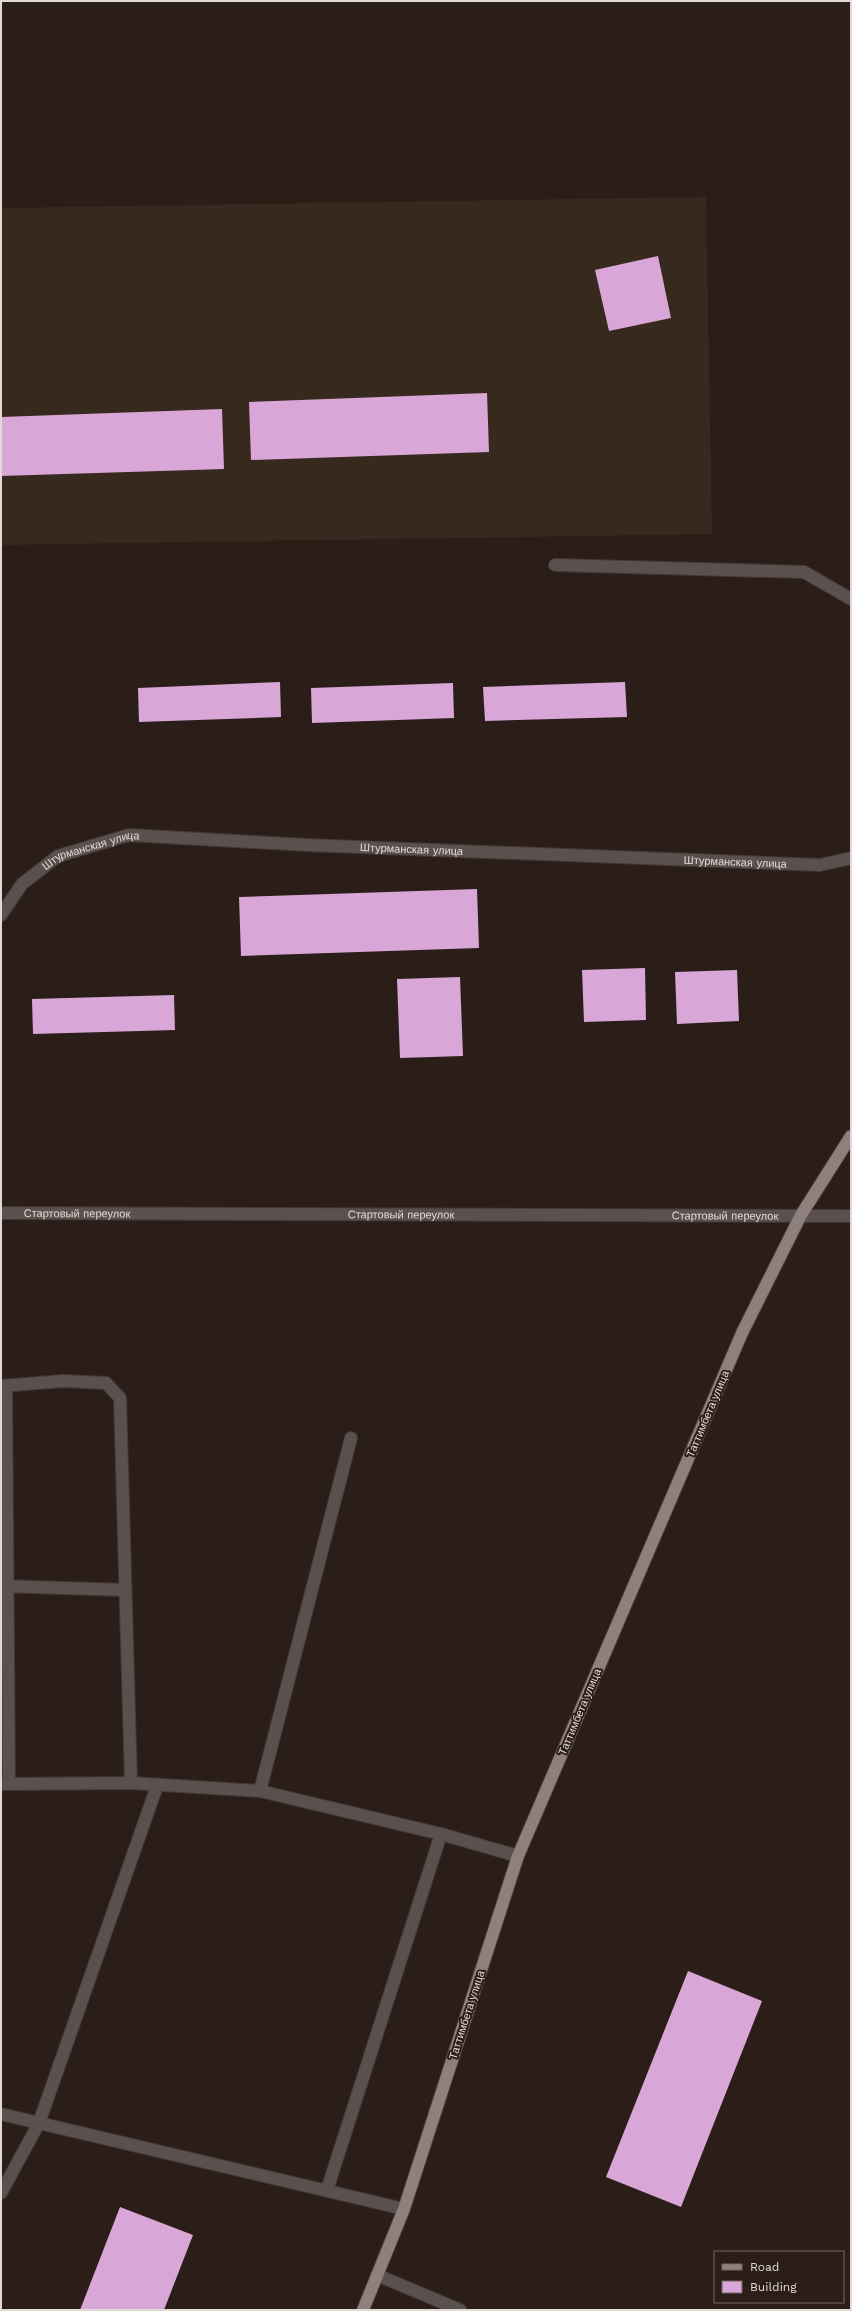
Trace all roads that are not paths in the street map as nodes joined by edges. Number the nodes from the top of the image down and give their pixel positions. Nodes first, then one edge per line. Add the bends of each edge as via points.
1 (555, 564) dead end
2 (851, 599) edge
3 (851, 858) edge
4 (1, 915) edge
5 (851, 1136) edge
6 (1, 1213) edge
7 (801, 1215) junction
8 (851, 1216) edge
9 (4, 1386) edge
10 (351, 1438) dead end
11 (4, 1586) edge
12 (125, 1590) junction
13 (5, 1784) edge
14 (130, 1784) junction
15 (157, 1786) junction
16 (260, 1792) junction
17 (441, 1834) junction
18 (518, 1856) junction
19 (1, 2114) edge
20 (39, 2123) junction
21 (327, 2190) junction
22 (1, 2193) edge
23 (404, 2209) junction
24 (377, 2275) junction
25 (363, 2310) edge
26 (460, 2310) edge

1 - 2 street via 804,572
3 - 4 street, Штурманская улица via 820,865 307,845 130,835 58,856 22,884
5 - 7 main road, Таттимбета улица
6 - 7 street, Стартовый переулок
7 - 8 street, Стартовый переулок
7 - 18 main road, Таттимбета улица via 742,1333
9 - 11 street
9 - 12 street via 63,1381 106,1383 120,1398
10 - 16 street
11 - 12 street
11 - 13 street
12 - 14 street
13 - 14 street
14 - 15 street
15 - 16 street
15 - 20 street
16 - 17 street
17 - 18 street
17 - 21 street
18 - 23 main road, Таттимбета улица
19 - 20 street
20 - 21 street
20 - 22 street
21 - 23 street
23 - 24 main road, Таттимбета улица
24 - 25 main road, Таттимбета улица
24 - 26 street

